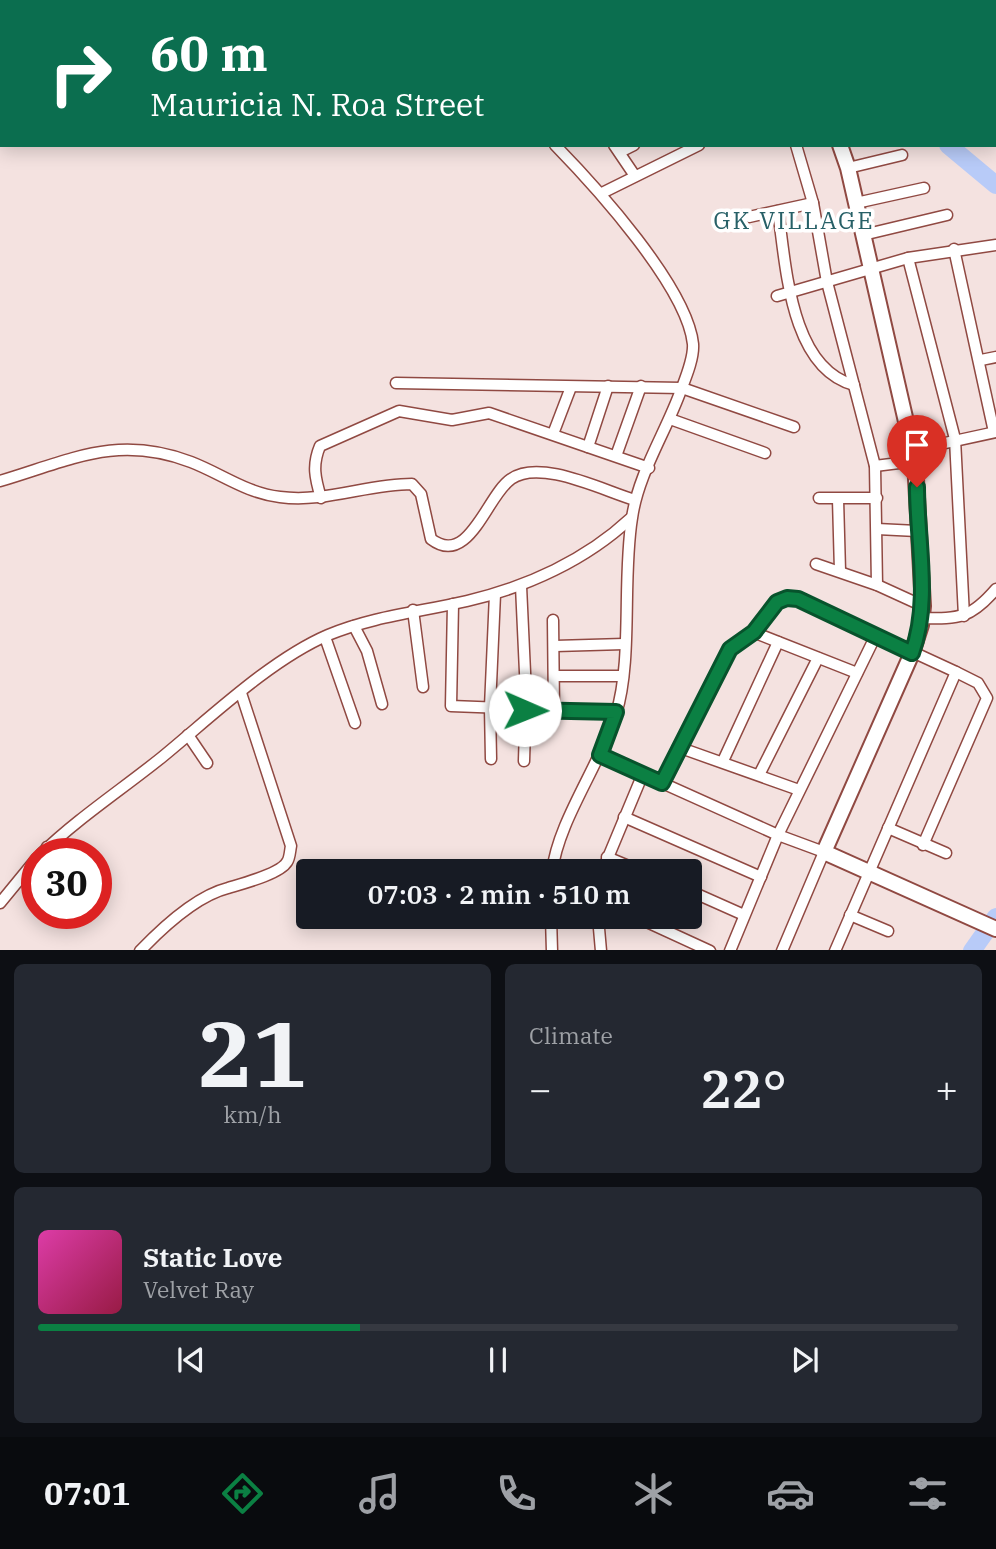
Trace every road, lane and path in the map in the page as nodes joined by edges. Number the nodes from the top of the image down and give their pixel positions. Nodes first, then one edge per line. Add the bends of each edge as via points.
1 (557, 147) edge
2 (695, 147) edge
3 (797, 147) edge
4 (840, 147) edge
5 (617, 149) edge
6 (902, 155) dead end
7 (848, 168) junction
8 (635, 176) junction
9 (924, 188) dead end
10 (602, 193) junction
11 (856, 203) junction
12 (813, 204) junction
13 (778, 211) junction
14 (947, 215) dead end
15 (749, 217) dead end
16 (863, 235) junction
17 (996, 245) edge
18 (954, 249) junction
19 (908, 258) junction
20 (870, 269) junction
21 (827, 282) junction
22 (791, 293) junction
23 (777, 296) dead end
24 (996, 357) edge
25 (981, 360) junction
26 (396, 383) dead end
27 (854, 385) junction
28 (608, 386) junction
29 (641, 386) junction
30 (571, 387) junction
31 (682, 388) junction
32 (992, 394) edge
33 (670, 419) junction
34 (794, 427) dead end
35 (995, 432) edge
36 (553, 434) junction
37 (955, 439) junction
38 (588, 447) junction
39 (765, 453) dead end
40 (914, 455) junction
41 (616, 456) junction
42 (875, 466) junction
43 (649, 468) junction
44 (0, 481) edge
45 (321, 498) junction
46 (820, 498) dead end
47 (877, 498) junction
48 (838, 499) junction
49 (635, 500) junction
50 (632, 518) junction
51 (877, 529) junction
52 (916, 531) junction
53 (816, 564) dead end
54 (840, 571) junction
55 (877, 585) junction
56 (521, 586) junction
57 (996, 589) edge
58 (495, 594) junction
59 (453, 604) junction
60 (413, 610) junction
61 (923, 612) junction
62 (964, 616) junction
63 (553, 620) dead end
64 (354, 625) junction
65 (754, 632) junction
66 (876, 635) junction
67 (325, 636) junction
68 (778, 642) junction
69 (624, 644) junction
70 (555, 646) junction
71 (912, 653) junction
72 (818, 657) junction
73 (956, 672) junction
74 (857, 673) junction
75 (555, 676) junction
76 (622, 676) junction
77 (423, 687) dead end
78 (241, 693) junction
79 (382, 704) dead end
80 (490, 706) junction
81 (525, 710) junction
82 (554, 711) junction
83 (616, 712) junction
84 (355, 723) dead end
85 (188, 735) junction
86 (678, 747) junction
87 (600, 755) junction
88 (491, 759) dead end
89 (524, 761) dead end
90 (723, 761) junction
91 (206, 763) dead end
92 (759, 775) junction
93 (642, 776) junction
94 (662, 783) junction
95 (799, 790) junction
96 (624, 817) junction
97 (888, 828) junction
98 (778, 835) junction
99 (65, 838) edge
100 (923, 845) junction
101 (824, 852) junction
102 (946, 853) dead end
103 (607, 856) junction
104 (555, 859) edge
105 (606, 859) edge
106 (614, 859) edge
107 (867, 872) junction
108 (21, 877) edge
109 (761, 877) junction
110 (702, 896) edge
111 (0, 903) edge
112 (744, 915) junction
113 (850, 915) junction
114 (551, 929) edge
115 (599, 929) edge
116 (663, 929) edge
117 (996, 929) edge
118 (888, 931) dead end
119 (140, 950) edge
120 (552, 950) edge
121 (601, 950) edge
122 (709, 950) edge
123 (730, 950) edge
124 (782, 950) edge
125 (835, 950) edge

1 - 10 street
2 - 8 street
3 - 12 street
4 - 7 street
5 - 8 street
6 - 7 street
7 - 11 street
8 - 10 street
9 - 11 street
10 - 31 street via 670,288 689,325 693,351
11 - 16 street
12 - 13 street
12 - 21 street
13 - 15 street
13 - 22 street
14 - 16 street
16 - 20 street
17 - 18 street
18 - 19 street
18 - 25 street
19 - 20 street
19 - 37 street
20 - 21 street
20 - 40 street
21 - 22 street
21 - 27 street
22 - 23 street
22 - 27 street via 807,345 831,374
24 - 25 street
25 - 32 street
26 - 30 street
27 - 42 street
28 - 29 street
28 - 30 street
28 - 38 street
29 - 31 street
29 - 41 street
30 - 36 street
31 - 33 street
31 - 34 street
32 - 35 street
33 - 39 street
33 - 43 street
35 - 37 street
36 - 38 street
36 - 45 street via 489,414 452,420 399,411 320,446 314,479
37 - 40 street
37 - 62 street
38 - 41 street
40 - 42 street
40 - 52 street
41 - 43 street
42 - 47 street
43 - 49 street
44 - 45 street via 91,454 137,448 190,461 264,495
45 - 49 street via 412,484 421,494 431,539 439,545 450,545 472,533 510,479 526,472 573,479
46 - 48 street
47 - 48 street
47 - 51 street
48 - 54 street
49 - 50 street
50 - 56 street via 584,555
50 - 69 street via 625,573
51 - 52 street
51 - 55 street
52 - 61 street
53 - 54 street
54 - 55 street
55 - 61 street
56 - 58 street
56 - 81 street
57 - 62 street via 980,609
58 - 59 street
58 - 80 street
59 - 60 street
59 - 80 street via 451,706
60 - 64 street
60 - 77 street
61 - 62 street
61 - 71 street
63 - 70 street
64 - 67 street
64 - 79 street via 367,651
65 - 66 street via 771,607 787,598
65 - 68 street
65 - 86 street via 730,649
66 - 71 street
66 - 74 street
67 - 78 street
67 - 84 street
68 - 72 street
68 - 90 street
69 - 70 street
69 - 76 street
70 - 75 street
71 - 73 street
71 - 101 street
72 - 74 street
72 - 92 street
73 - 97 street
73 - 100 street via 978,683 987,698
74 - 95 street
75 - 76 street
75 - 82 street
76 - 83 street
78 - 85 street
78 - 119 street via 291,846 288,862 197,904
80 - 81 street
80 - 88 street
81 - 82 street
81 - 89 street
82 - 83 street
83 - 87 street
85 - 91 street
85 - 99 street
86 - 90 street
86 - 94 street
87 - 93 street
87 - 104 street
90 - 92 street
92 - 95 street
93 - 94 street
93 - 96 street
94 - 98 street
95 - 98 street
96 - 103 street
96 - 109 street
97 - 100 street
97 - 107 street
98 - 101 street
98 - 109 street
100 - 102 street
101 - 107 street
101 - 124 street
103 - 105 street
103 - 106 street
107 - 113 street
107 - 117 street
108 - 111 street
109 - 112 street
110 - 112 street
112 - 123 street
113 - 118 street
113 - 125 street
114 - 120 street
115 - 121 street
116 - 122 street

